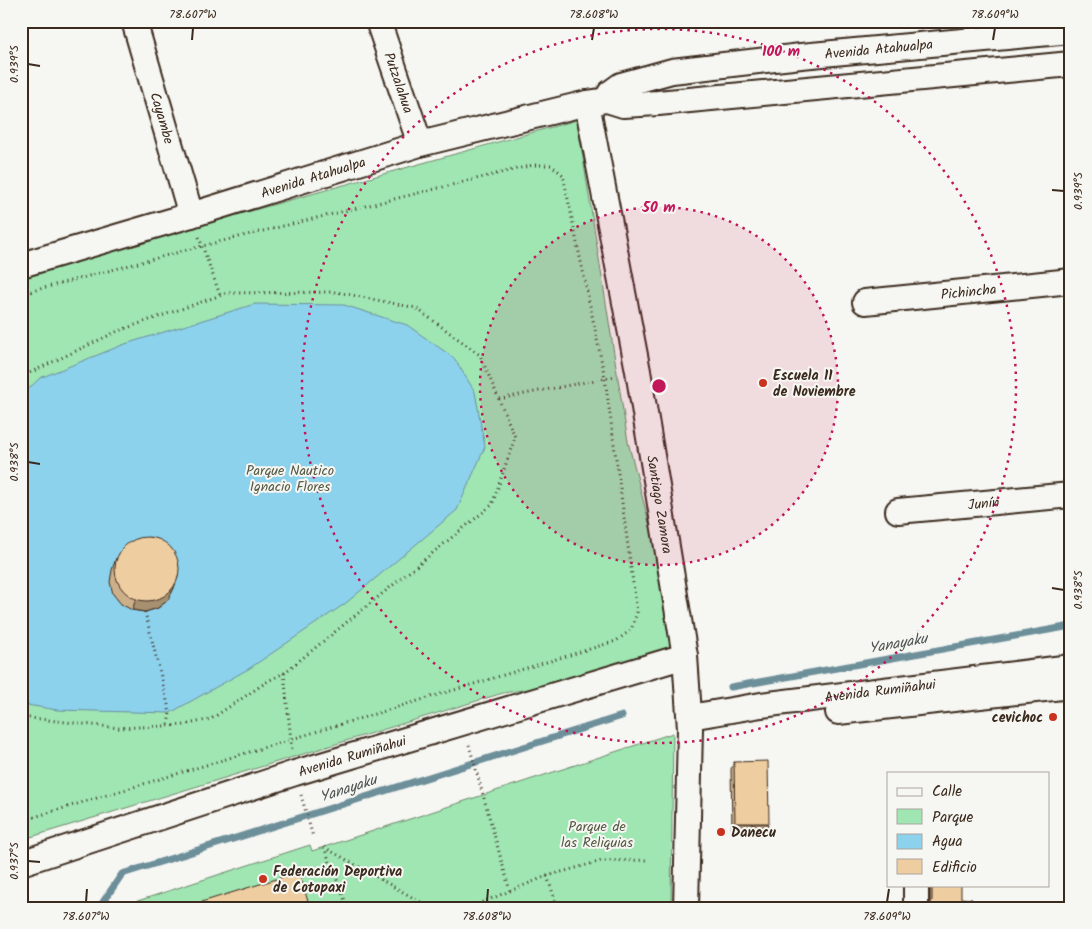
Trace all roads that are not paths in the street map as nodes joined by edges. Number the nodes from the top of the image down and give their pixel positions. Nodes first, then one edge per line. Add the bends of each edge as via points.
1 (134, 21) edge
2 (378, 21) edge
3 (1071, 31) edge
4 (1071, 64) edge
5 (597, 102) junction
6 (420, 144) junction
7 (191, 215) junction
8 (21, 265) edge
9 (1071, 281) edge
10 (865, 302) dead end
11 (1071, 495) edge
12 (898, 511) dead end
13 (685, 660) junction
14 (1071, 667) edge
15 (1071, 686) edge
16 (937, 691) junction
17 (690, 720) junction
18 (21, 862) edge
19 (916, 886) edge
20 (686, 908) edge
21 (916, 908) edge

1 - 7 street, Cayambe
2 - 6 street, Putzalahua
3 - 5 street, Avenida Atahualpa via 672,71 621,85
4 - 5 street, Avenida Atahualpa via 658,103 623,105
5 - 6 street, Avenida Atahualpa
5 - 13 street, Santiago Zamora
6 - 7 street, Avenida Atahualpa
7 - 8 street, Avenida Atahualpa
9 - 10 street, Pichincha
11 - 12 street, Junín
13 - 17 street, Santiago Zamora
13 - 18 street, Avenida Rumiñahui via 295,773
14 - 16 street, Avenida Rumiñahui
15 - 16 street, Avenida Rumiñahui
16 - 17 street, Avenida Rumiñahui
17 - 20 street, Santiago Zamora
19 - 21 street

